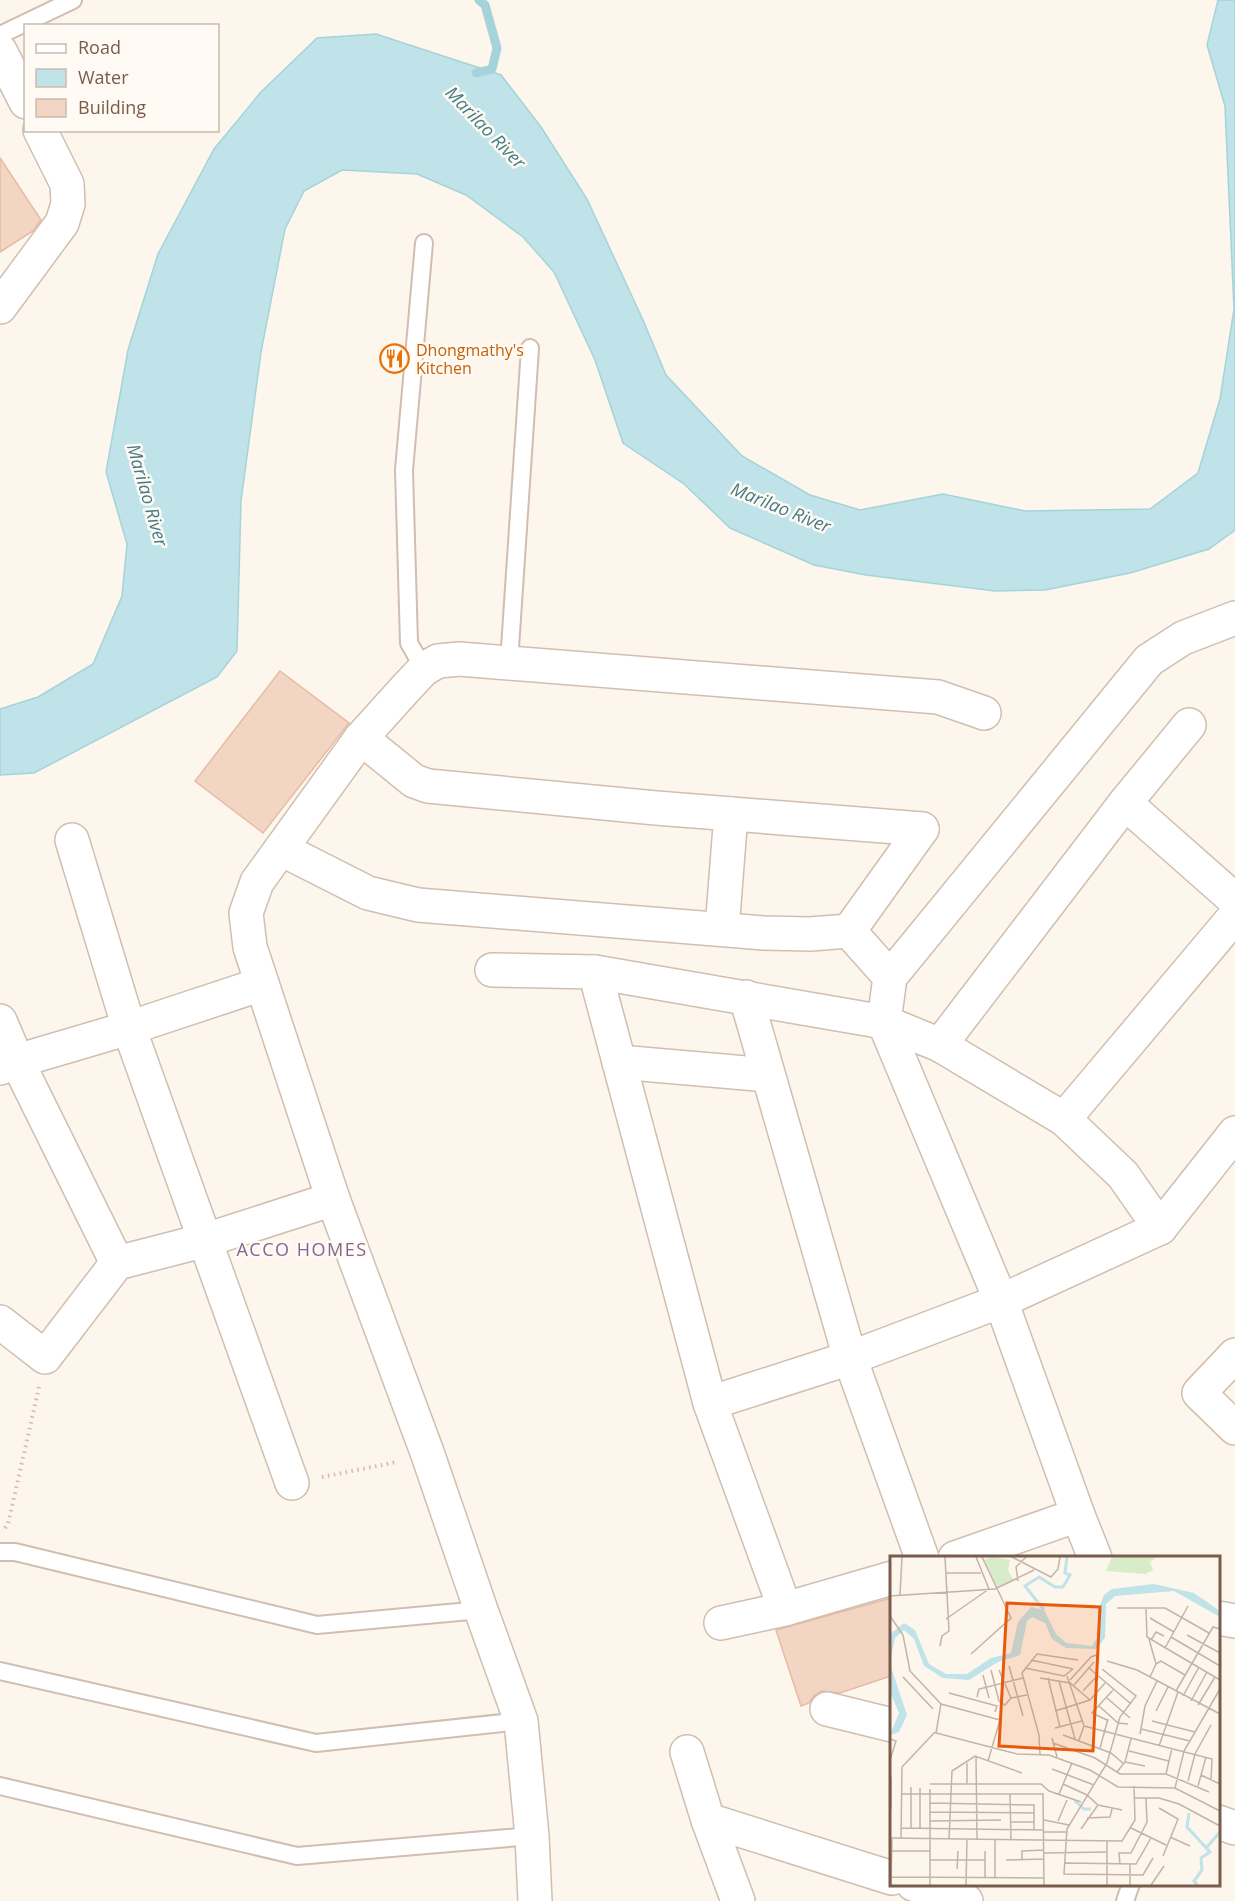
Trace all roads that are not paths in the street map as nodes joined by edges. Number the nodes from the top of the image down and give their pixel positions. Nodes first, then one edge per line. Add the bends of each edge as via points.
1 (73, 0) edge
2 (0, 34) edge
3 (0, 51) edge
4 (24, 98) edge
5 (41, 132) edge
6 (424, 243) dead end
7 (0, 307) edge
8 (530, 348) dead end
9 (1235, 618) edge
10 (509, 663) junction
11 (424, 669) junction
12 (984, 713) dead end
13 (1189, 725) dead end
14 (361, 738) junction
15 (1125, 802) junction
16 (731, 814) junction
17 (72, 840) dead end
18 (280, 849) junction
19 (1235, 900) edge
20 (1235, 916) edge
21 (722, 929) junction
22 (849, 931) junction
23 (492, 970) dead end
24 (595, 972) junction
25 (890, 977) junction
26 (262, 984) junction
27 (746, 997) junction
28 (0, 1021) edge
29 (884, 1022) junction
30 (129, 1028) junction
31 (940, 1045) junction
32 (619, 1062) junction
33 (8, 1064) edge
34 (768, 1075) junction
35 (1065, 1119) junction
36 (1235, 1133) edge
37 (333, 1199) junction
38 (1160, 1228) junction
39 (206, 1240) junction
40 (117, 1263) junction
41 (1001, 1301) junction
42 (0, 1322) edge
43 (1235, 1355) edge
44 (850, 1358) junction
45 (710, 1403) junction
46 (1235, 1428) edge
47 (292, 1483) road end
48 (1078, 1515) junction
49 (0, 1552) edge
50 (922, 1556) edge
51 (957, 1556) edge
52 (1095, 1556) edge
53 (890, 1578) edge
54 (785, 1609) junction
55 (481, 1610) junction
56 (1220, 1618) edge
57 (1235, 1621) edge
58 (721, 1623) dead end
59 (0, 1671) edge
60 (827, 1709) dead end
61 (521, 1721) junction
62 (890, 1725) edge
63 (687, 1752) dead end
64 (0, 1786) edge
65 (708, 1820) junction
66 (1220, 1823) edge
67 (1235, 1828) edge
68 (532, 1836) junction
69 (890, 1878) edge
70 (919, 1886) edge
71 (1130, 1886) edge
72 (535, 1901) edge
73 (738, 1901) edge
74 (966, 1901) edge
75 (1125, 1901) edge

1 - 2 lane
3 - 4 street
5 - 7 street via 67,184 68,204 62,223
6 - 11 lane via 404,470 409,642
8 - 10 lane
9 - 25 street via 1183,638 1149,660
10 - 11 street via 459,659 438,661
10 - 12 street via 938,697
11 - 14 street
13 - 15 street
14 - 16 street via 414,781 428,786
14 - 18 street
15 - 19 street
15 - 31 street
16 - 21 street
16 - 22 street via 922,829
17 - 30 street
18 - 21 street via 368,893 418,905
18 - 26 street via 257,882 246,913 250,947
20 - 35 street
21 - 22 street via 810,934
22 - 25 street
23 - 24 street
24 - 27 street
24 - 32 street
25 - 29 street
26 - 30 street
26 - 37 street
27 - 29 street
27 - 34 street
28 - 33 street
29 - 31 street
29 - 41 street
30 - 33 street
30 - 39 street
31 - 35 street
32 - 34 street
32 - 45 street
33 - 40 street
34 - 44 street
35 - 38 street via 1123,1174
36 - 38 street
37 - 39 street
37 - 55 street
38 - 41 street
39 - 40 street
39 - 47 street
40 - 42 street via 45,1357
41 - 44 street
41 - 48 street
43 - 46 street via 1199,1393
44 - 45 street
44 - 50 street
45 - 54 street
48 - 51 street
48 - 52 street
49 - 55 lane via 15,1552 317,1625
53 - 54 street
54 - 58 street
55 - 61 street
56 - 57 street
59 - 61 lane via 316,1743
60 - 62 street
61 - 68 street
63 - 65 street
64 - 68 lane via 297,1856
65 - 69 street
65 - 73 street
66 - 67 street
68 - 72 street
70 - 74 street
71 - 75 lane

